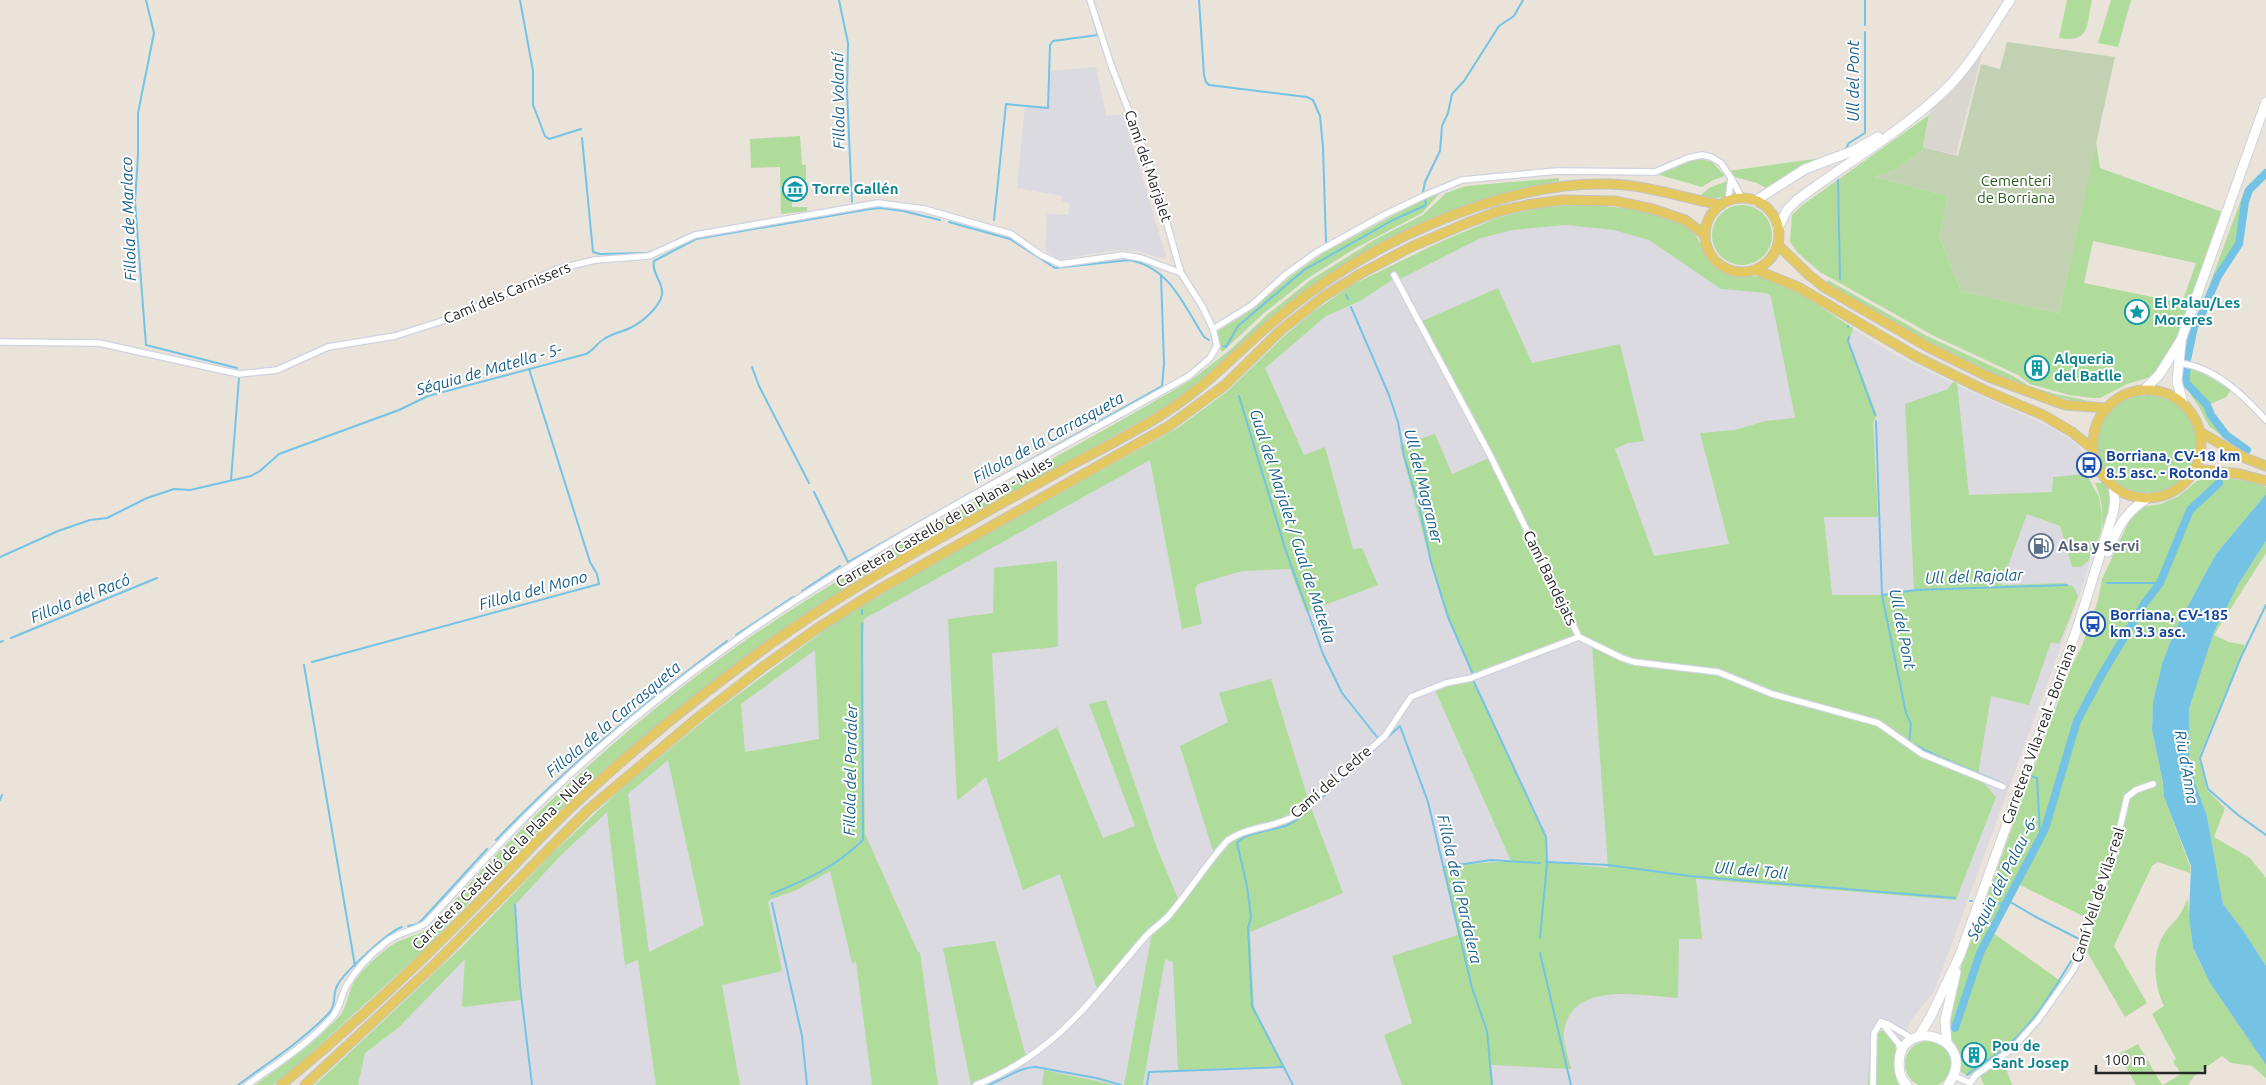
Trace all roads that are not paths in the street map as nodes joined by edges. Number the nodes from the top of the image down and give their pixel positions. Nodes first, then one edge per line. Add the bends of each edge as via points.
1 (1090, 0) edge
2 (2010, 0) edge
3 (2266, 102) edge
4 (1911, 119) junction
5 (1731, 178) junction
6 (1742, 198) junction
7 (1755, 201) junction
8 (1724, 203) junction
9 (1778, 228) junction
10 (1705, 235) junction
11 (1778, 245) junction
12 (1756, 270) junction
13 (1181, 272) junction
14 (1394, 275) dead end
15 (1213, 329) junction
16 (2181, 340) junction
17 (0, 342) edge
18 (2178, 363) junction
19 (2144, 390) junction
20 (2183, 403) junction
21 (2106, 408) junction
22 (2266, 420) edge
23 (2200, 432) junction
24 (2093, 449) junction
25 (2266, 466) edge
26 (2196, 469) junction
27 (2266, 481) edge
28 (2114, 486) junction
29 (2148, 498) junction
30 (2078, 626) junction
31 (1579, 637) junction
32 (2153, 784) dead end
33 (2003, 787) dead end
34 (1960, 955) junction
35 (1881, 1022) junction
36 (1916, 1038) junction
37 (1947, 1043) junction
38 (1901, 1054) junction
39 (1954, 1076) junction
40 (1905, 1084) edge
41 (247, 1085) edge
42 (281, 1085) edge
43 (305, 1085) edge
44 (976, 1085) edge
45 (1872, 1085) edge
46 (1948, 1085) edge

1 - 13 street, Camí del Marjalet via 1152,171
2 - 4 main road via 1946,89
3 - 16 main road
4 - 7 main road via 1853,151 1805,169
4 - 9 main road via 1797,200 1787,210
5 - 6 street
5 - 8 street
5 - 15 street via 1721,163 1702,155 1655,172 1558,171 1462,180 1384,215 1317,252 1244,311
6 - 7 main road
6 - 8 main road
7 - 9 main road via 1770,211
8 - 10 main road via 1709,218
8 - 42 main road, Carretera Castelló de la Plana - Nules via 1612,184 1568,185 1530,191 1461,212 1355,263 1316,287 1274,320 1216,375 1161,415 880,572 754,656 578,800 424,957
9 - 11 main road
10 - 12 main road via 1710,254 1724,268 1740,272
10 - 43 main road, Carretera Castelló de la Plana - Nules via 1685,220 1652,210 1615,201 1562,200 1499,211 1411,248 1360,274 1280,330 1225,385 1169,426 880,589 763,667 588,810 441,960
11 - 12 main road via 1770,260
11 - 21 main road via 1824,287 1928,347 2039,397 2065,405
12 - 24 main road via 1798,287 1915,356 2043,414
13 - 15 street, Camí del Marjalet
13 - 17 street, Camí dels Carnissers via 1122,255 1060,264 1011,234 924,209 878,203 695,235 649,256 573,264 458,316 395,336 328,347 277,370 239,374 98,343
14 - 31 street, Camí Bandejats via 1491,457
15 - 41 street via 1217,346 1214,354 1189,376 885,544 791,603 674,687 559,784 426,923 386,942 353,975 333,1016 302,1045
16 - 18 main road
16 - 19 main road via 2159,376
18 - 20 main road via 2177,381
18 - 22 street via 2192,364 2208,372 2243,395
19 - 20 main road via 2166,393
19 - 21 main road via 2125,395
20 - 23 main road
21 - 24 main road via 2096,427
23 - 25 main road via 2245,458
23 - 26 main road via 2201,451
24 - 28 main road via 2100,470
26 - 27 main road via 2240,474
26 - 29 main road via 2176,490
28 - 29 main road via 2130,495
28 - 30 main road, Carretera Vila-real - Borriana via 2114,513
29 - 30 main road, Carretera Vila-real - Borriana via 2131,510 2121,524
30 - 34 main road, Carretera Vila-real - Borriana
31 - 33 street, Camí Bandejats via 1634,662 1718,672 1795,702 1878,723 1922,754
31 - 44 street, Camí del Cedre via 1411,697 1385,736 1296,814 1228,841 1170,914 1147,934 1100,993 1064,1029 1025,1061
32 - 39 street, Camí Vell de Vila-real via 2127,797 2112,862 2092,910 2088,936 2074,969 2012,1050 1976,1075 1970,1083
34 - 36 main road, Carretera Vila-real - Borriana via 1930,1018
34 - 37 main road, Carretera Vila-real - Borriana via 1945,1021
35 - 36 street
35 - 38 street via 1899,1044
35 - 45 street via 1874,1033
36 - 37 main road via 1934,1036
36 - 38 main road, Carretera Vila-real - Borriana via 1905,1045
37 - 39 main road, Carretera Vila-real - Borriana via 1956,1058
38 - 40 main road via 1899,1067
39 - 46 main road

